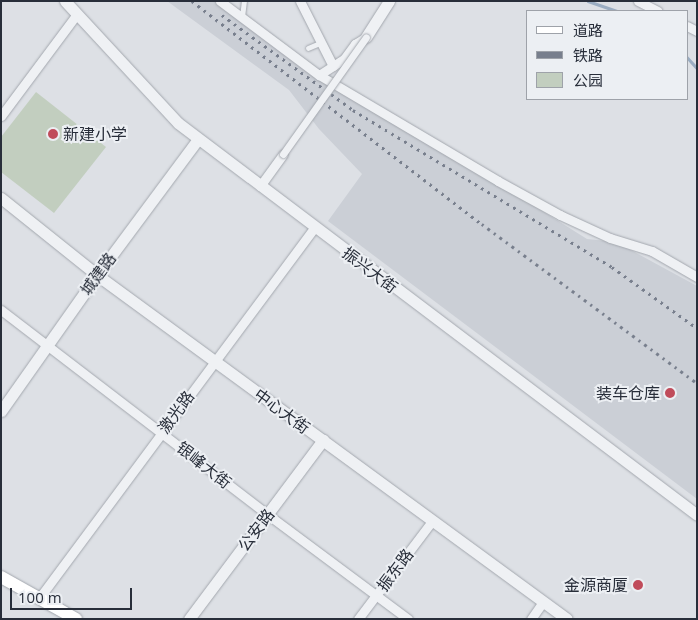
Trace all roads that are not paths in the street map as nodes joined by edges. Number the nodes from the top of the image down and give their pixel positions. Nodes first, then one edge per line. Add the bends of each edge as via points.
1 (65, 1) edge
2 (220, 1) edge
3 (244, 1) edge
4 (300, 1) edge
5 (389, 1) edge
6 (638, 1) edge
7 (656, 10) edge
8 (77, 14) junction
9 (242, 18) junction
10 (366, 37) junction
11 (320, 43) junction
12 (308, 48) dead end
13 (333, 66) junction
14 (319, 75) junction
15 (1, 116) edge
16 (198, 139) junction
17 (283, 154) joint
18 (260, 186) junction
19 (1, 198) edge
20 (314, 228) junction
21 (97, 275) junction
22 (697, 277) edge
23 (1, 310) edge
24 (47, 345) junction
25 (214, 361) junction
26 (1, 411) edge
27 (161, 432) junction
28 (323, 440) junction
29 (268, 514) junction
30 (697, 515) edge
31 (432, 521) junction
32 (1, 576) edge
33 (376, 595) junction
34 (40, 597) junction
35 (543, 602) junction
36 (76, 619) edge
37 (189, 619) edge
38 (358, 619) edge
39 (408, 619) edge
40 (531, 619) edge
41 (567, 619) edge

1 - 8 street, 振兴大街
2 - 9 street
3 - 9 lane
4 - 11 street
5 - 10 street
6 - 7 street
8 - 15 street
8 - 16 street, 振兴大街 via 178,123
9 - 14 street
10 - 13 street
10 - 17 street, bridge
11 - 12 lane
11 - 13 street
13 - 14 street
14 - 22 street via 560,215 610,238 652,251
16 - 18 street, 振兴大街
16 - 21 street, 城建路
17 - 18 street
18 - 20 street, 振兴大街
19 - 21 street, 中心大街
20 - 25 street, 激光路
20 - 30 street, 振兴大街
21 - 24 street, 城建路
21 - 25 street, 中心大街
23 - 24 street, 银峰大街
24 - 26 street, 城建路
24 - 27 street, 银峰大街
25 - 27 street, 激光路
25 - 28 street, 中心大街
27 - 29 street, 银峰大街
27 - 34 street, 激光路
28 - 29 street, 公安路
28 - 31 street, 中心大街
29 - 33 street, 银峰大街
29 - 37 street, 公安路
31 - 33 street, 振东路
31 - 35 street, 中心大街
32 - 34 main road
33 - 38 street, 振东路
33 - 39 street, 银峰大街
34 - 36 main road
35 - 40 street
35 - 41 street, 中心大街

